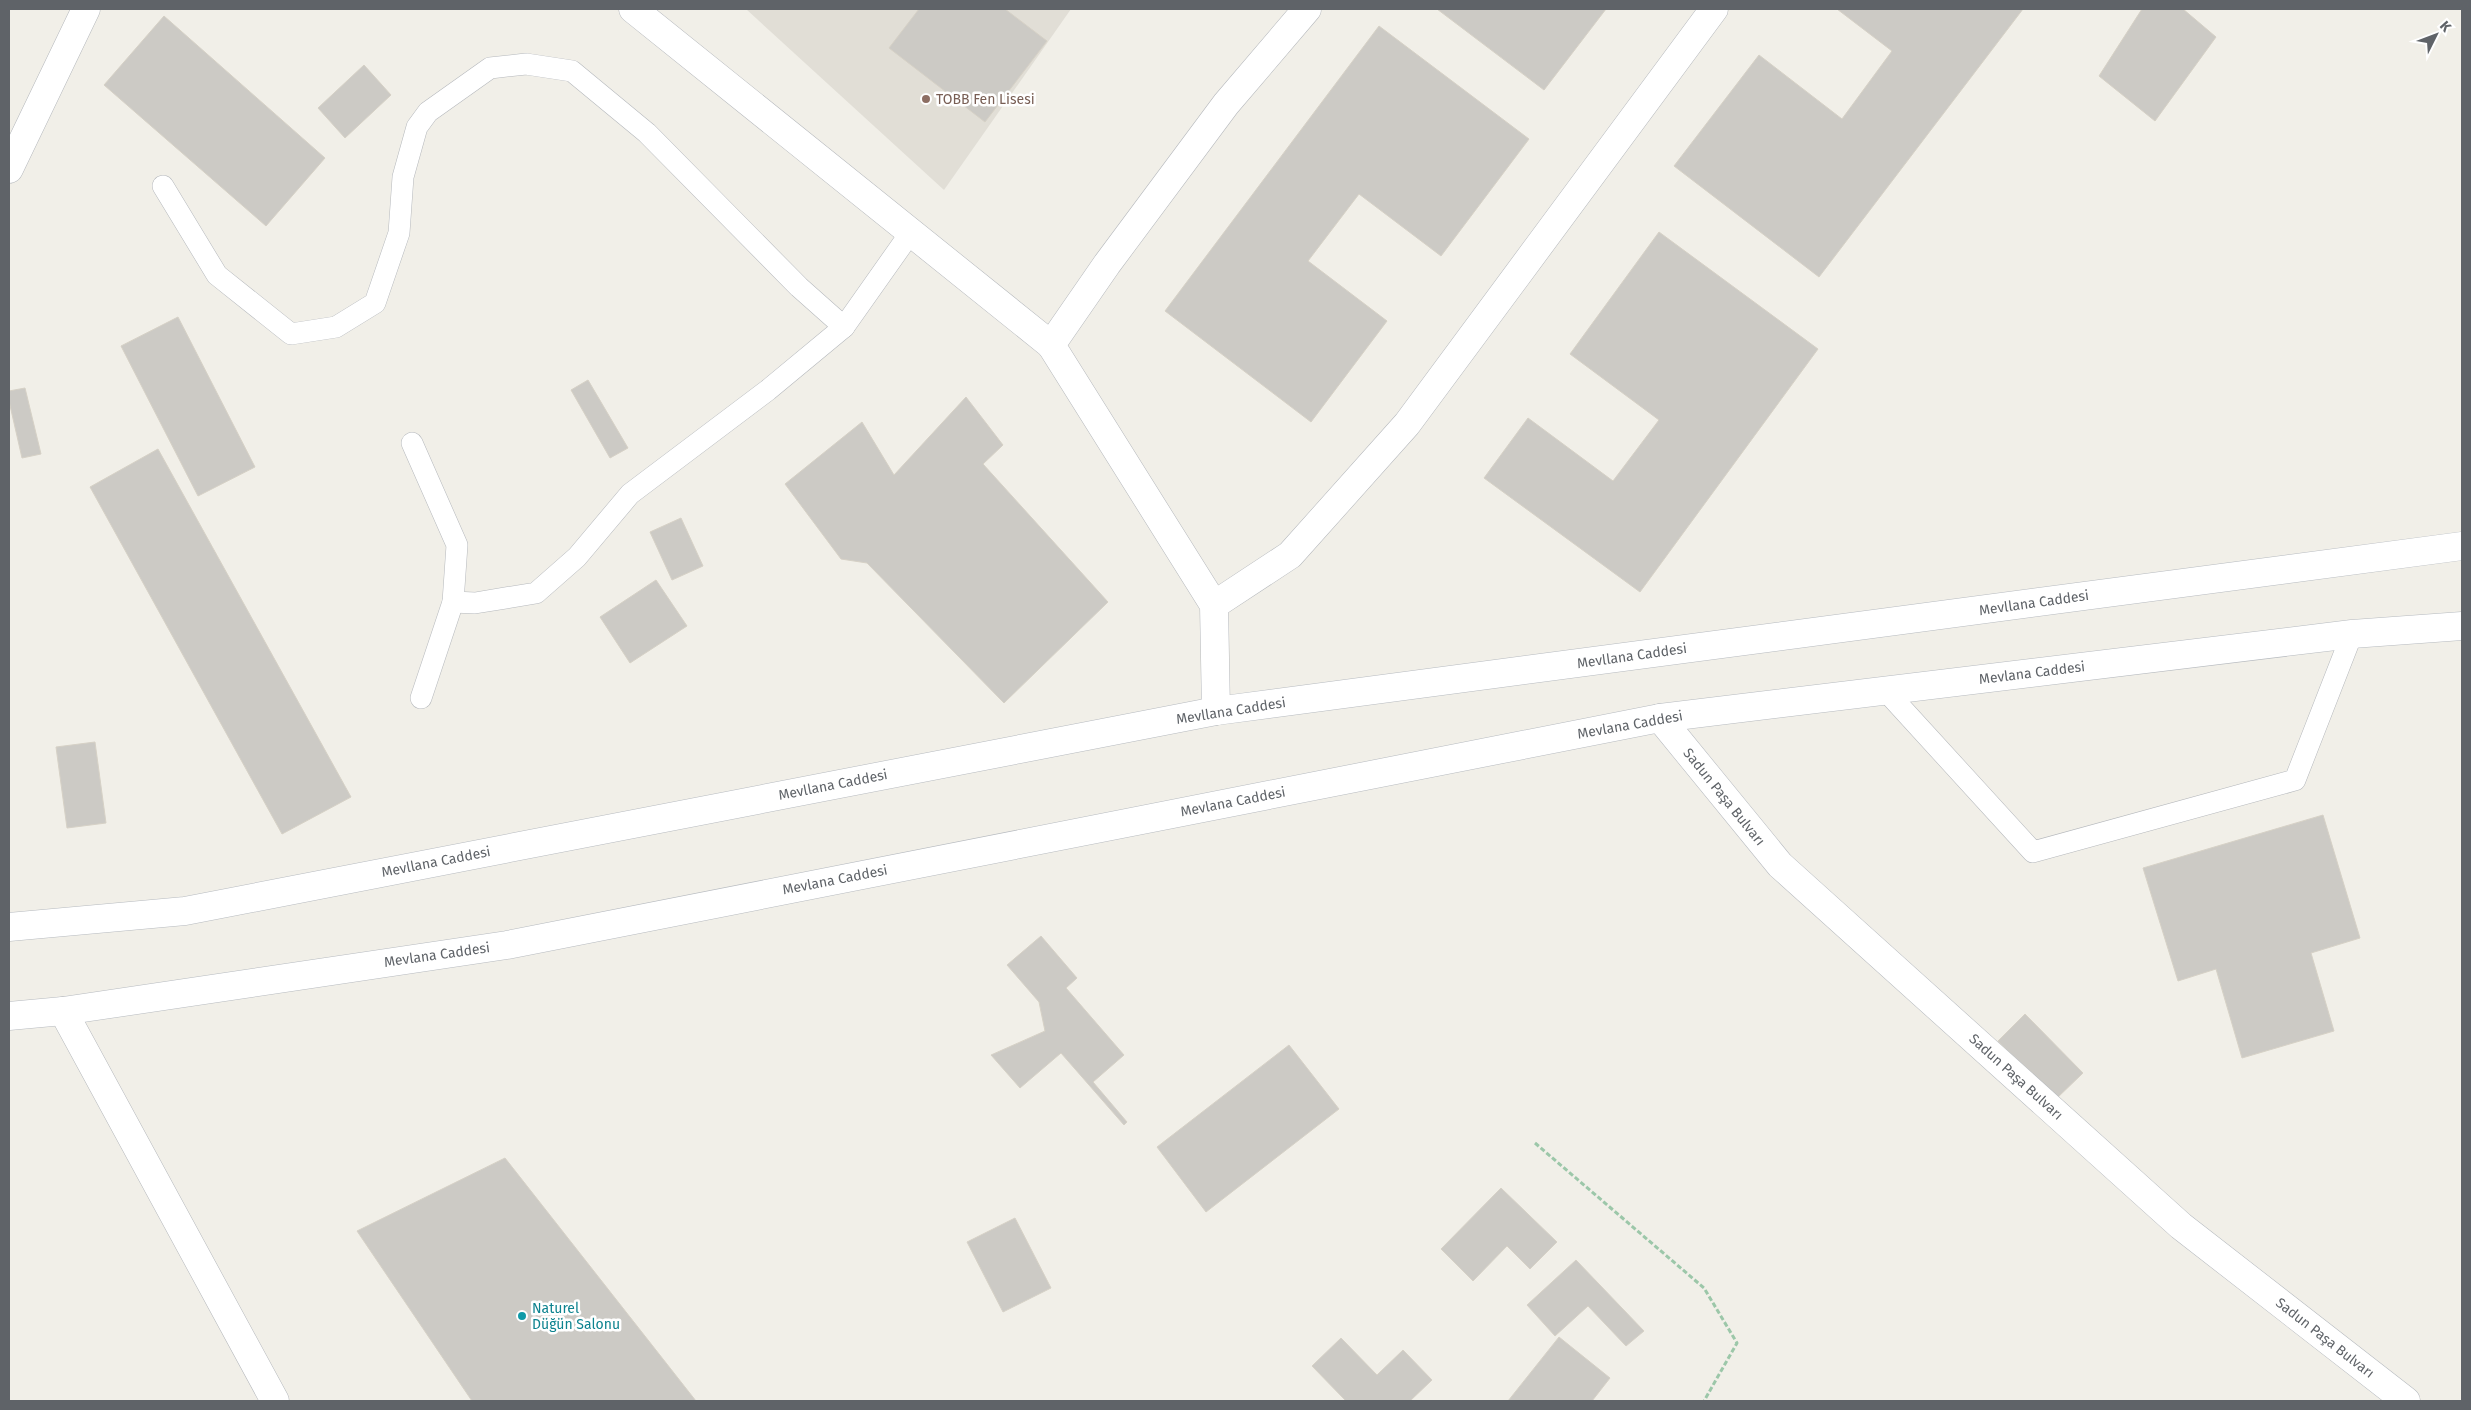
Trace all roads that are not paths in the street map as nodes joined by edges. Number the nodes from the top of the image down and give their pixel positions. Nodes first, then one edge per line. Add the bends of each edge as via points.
1 (86, 9) edge
2 (633, 9) edge
3 (1307, 9) edge
4 (1714, 9) edge
5 (9, 169) edge
6 (163, 186) dead end
7 (911, 232) junction
8 (844, 327) junction
9 (1051, 345) junction
10 (412, 443) dead end
11 (2462, 546) edge
12 (453, 602) junction
13 (1214, 605) junction
14 (2462, 626) edge
15 (2352, 634) junction
16 (1886, 691) junction
17 (420, 698) dead end
18 (1216, 711) junction
19 (1660, 718) junction
20 (9, 927) edge
21 (62, 1011) junction
22 (9, 1016) edge
23 (275, 1401) edge
24 (2406, 1401) edge

1 - 5 main road
2 - 7 main road
3 - 9 main road via 1226,104
4 - 13 main road via 1406,424 1290,555
6 - 8 lane via 217,276 290,334 336,327 374,303 399,233 403,177 417,127 428,112 490,68 526,64 572,71 647,133
7 - 8 lane
7 - 9 main road
8 - 12 lane via 768,390 630,494 577,557 536,593 475,604
9 - 13 main road
10 - 12 lane via 457,545
11 - 18 main road, Mevllana Caddesi
12 - 17 lane
13 - 18 main road
14 - 15 main road, Mevlana Caddesi
15 - 16 main road, Mevlana Caddesi
15 - 16 lane via 2295,780 2033,852
16 - 19 main road, Mevlana Caddesi
18 - 20 main road, Mevllana Caddesi via 185,911
19 - 21 main road, Mevlana Caddesi via 507,945
19 - 24 main road, Sadun Paşa Bulvarı via 1780,865 2181,1226
21 - 22 main road, Mevlana Caddesi
21 - 23 main road

